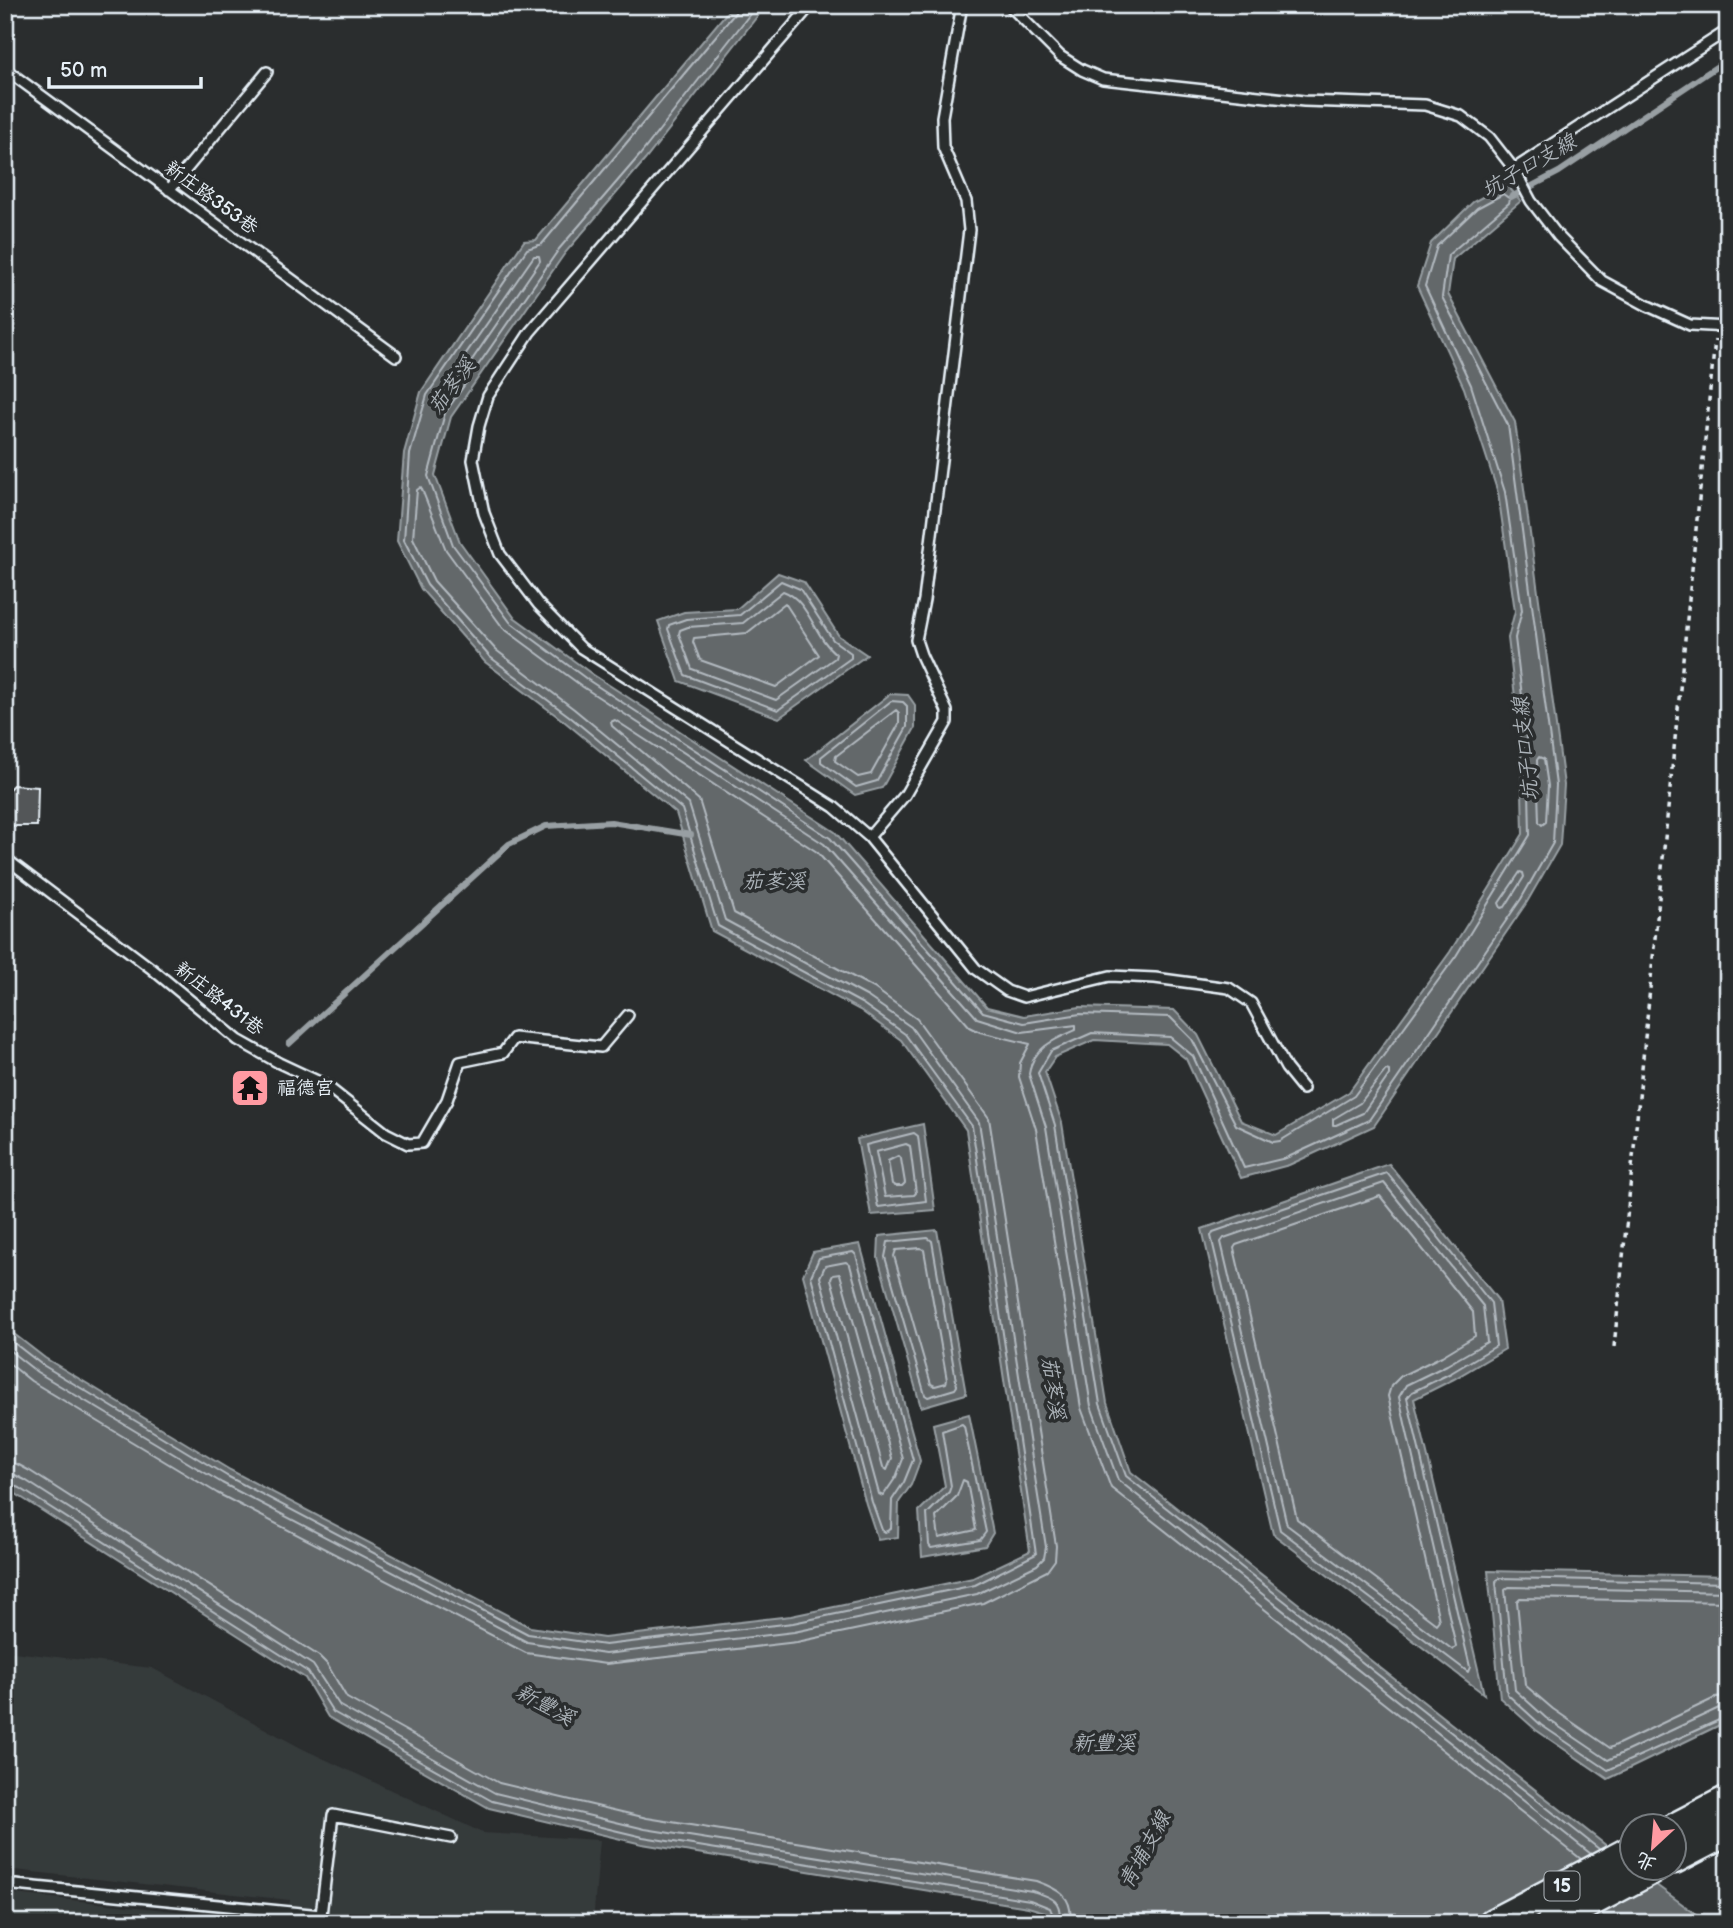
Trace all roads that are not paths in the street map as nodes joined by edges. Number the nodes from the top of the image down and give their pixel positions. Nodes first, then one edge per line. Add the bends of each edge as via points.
1 (810, 5) edge
2 (962, 5) edge
3 (1009, 5) edge
4 (1728, 30) edge
5 (5, 69) edge
6 (267, 72) dead end
7 (1514, 169) junction
8 (169, 190) junction
9 (1728, 327) edge
10 (396, 356) dead end
11 (869, 837) junction
12 (5, 858) edge
13 (628, 1015) dead end
14 (1303, 1089) dead end
15 (1728, 1800) edge
16 (1688, 1820) edge
17 (1728, 1831) edge
18 (451, 1838) dead end
19 (1688, 1852) edge
20 (1618, 1857) edge
21 (1629, 1882) edge
22 (5, 1884) edge
23 (1493, 1923) edge
24 (1551, 1923) edge

1 - 11 lane via 530,332 488,396 473,460 484,513 500,554 538,604 581,648 800,783
2 - 11 lane via 942,117 943,147 966,201 969,230 916,640 947,712 947,722 905,795
3 - 7 lane via 1060,56 1102,79 1304,101 1425,105 1461,117 1489,136
4 - 7 lane
5 - 8 lane, 新庄路353巷
6 - 8 lane
7 - 9 lane via 1558,236 1602,281 1690,325
8 - 10 lane, 新庄路353巷
11 - 14 lane via 976,969 1007,991 1024,996 1110,976 1229,988 1251,1003 1286,1068
12 - 13 lane, 新庄路431巷 via 238,1040 324,1084 386,1133 408,1144 422,1143 447,1100 460,1062 503,1052 514,1038 601,1047
15 - 16 main road
17 - 19 main road
18 - 22 lane via 333,1815 321,1915
20 - 23 main road, 15
21 - 24 main road, 15

